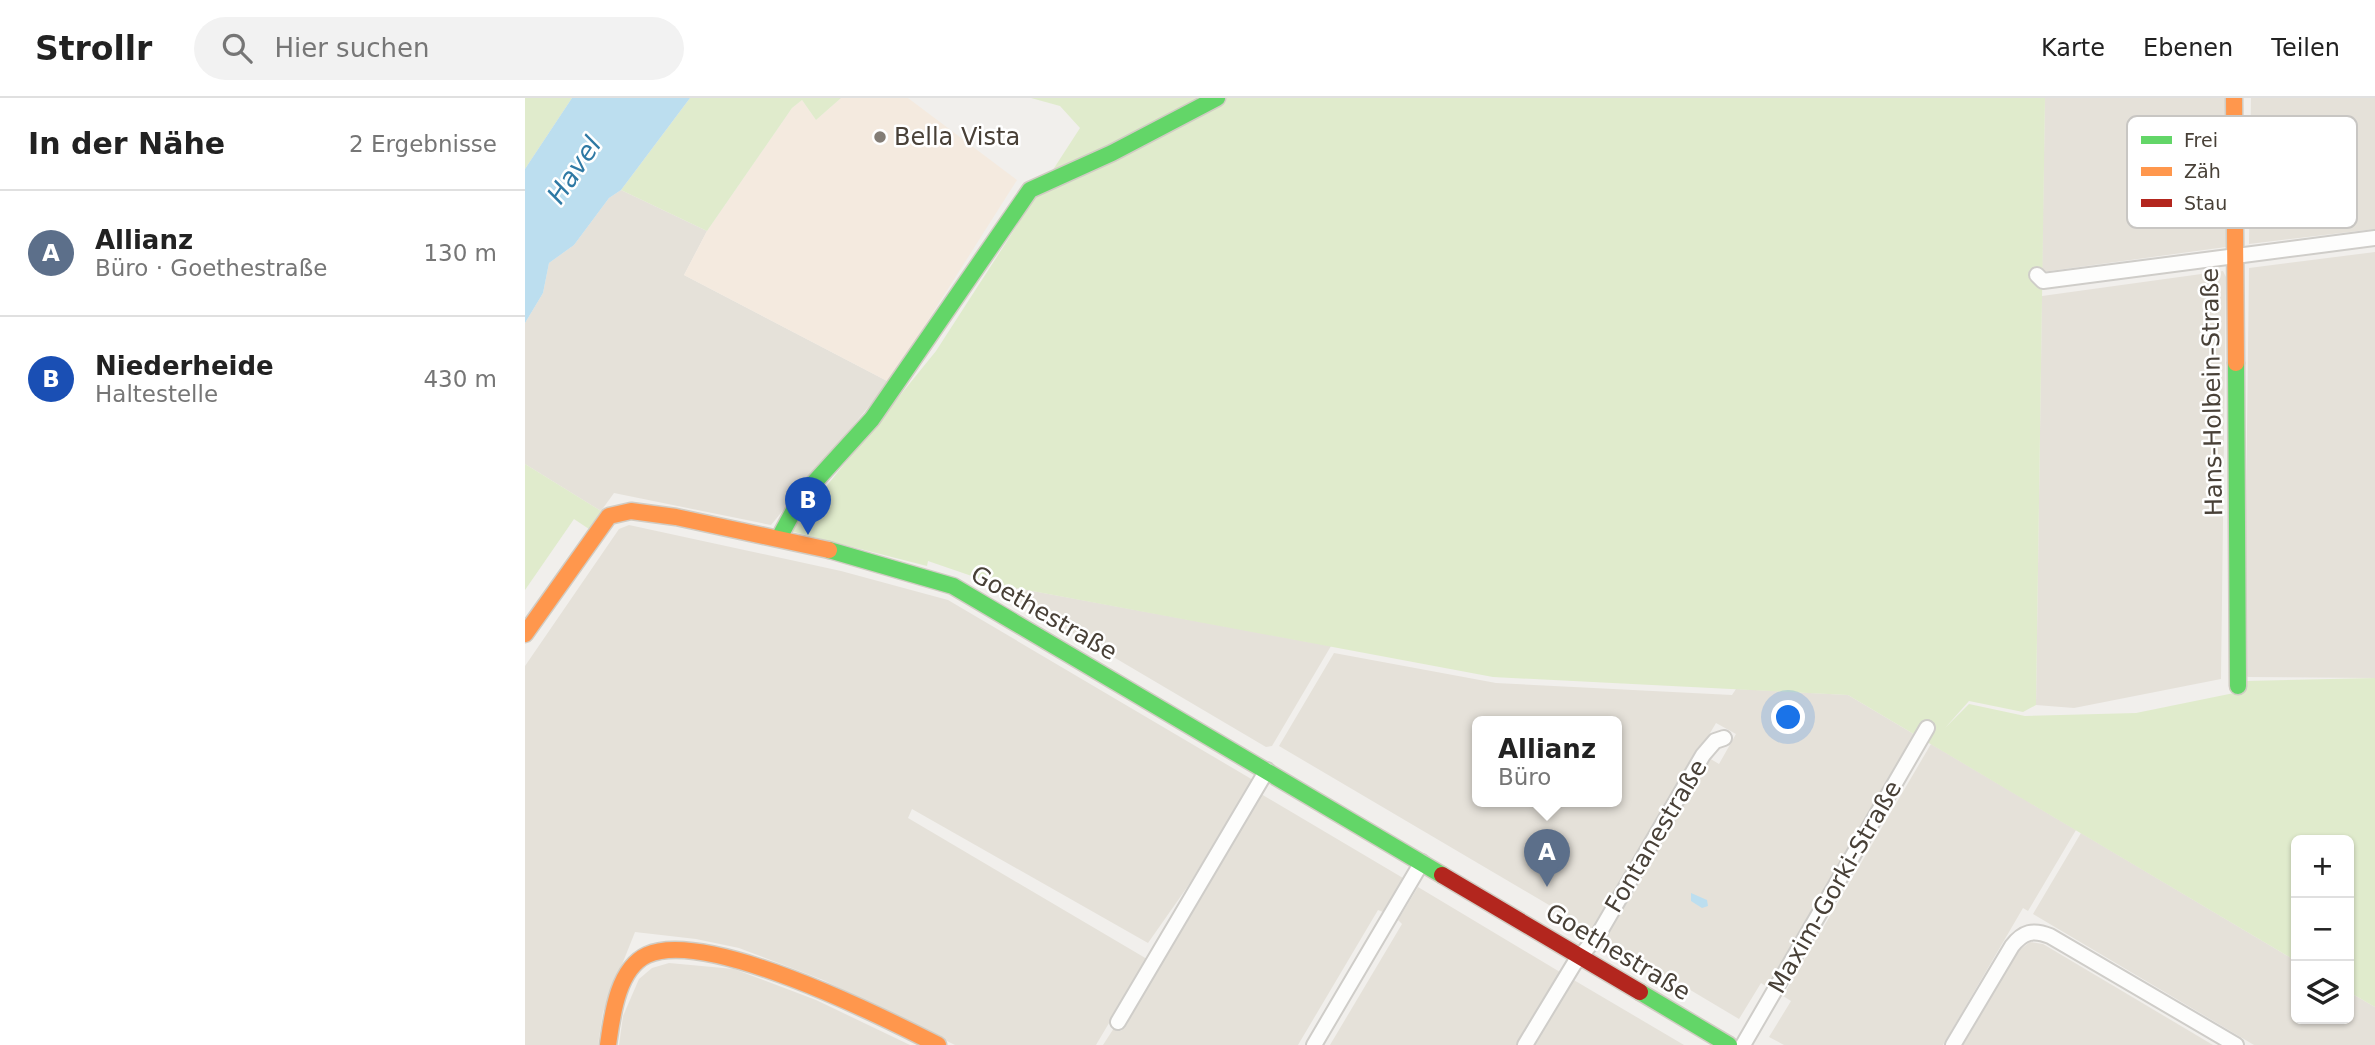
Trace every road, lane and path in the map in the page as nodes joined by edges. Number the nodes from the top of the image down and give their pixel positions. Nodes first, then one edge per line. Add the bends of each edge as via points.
1 (1217, 98) edge
2 (2234, 98) edge
3 (2234, 116) edge
4 (2233, 228) edge
5 (2375, 239) edge
6 (2233, 256) junction
7 (2037, 275) dead end
8 (779, 538) junction
9 (525, 634) edge
10 (2238, 686) dead end
11 (1927, 728) dead end
12 (1724, 737) dead end
13 (1267, 771) junction
14 (1422, 862) junction
15 (1581, 956) junction
16 (1118, 1022) dead end
17 (608, 1045) edge
18 (938, 1045) edge
19 (1314, 1045) edge
20 (1525, 1045) edge
21 (1729, 1045) edge
22 (1743, 1045) edge
23 (1953, 1045) edge
24 (2236, 1045) edge

1 - 8 street via 1030,190 872,419 801,498
2 - 3 street, Hans-Holbein-Straße
4 - 6 street, Hans-Holbein-Straße
5 - 6 street
6 - 7 street via 2043,281
6 - 10 street, Hans-Holbein-Straße
8 - 9 street, Goethestraße via 643,512 609,516 591,534
8 - 13 street, Goethestraße via 953,586
11 - 22 street, Maxim-Gorki-Straße
12 - 15 street, Fontanestraße via 1703,755 1598,935
13 - 14 street, Goethestraße
13 - 16 street
14 - 15 street, Goethestraße
14 - 19 street
15 - 20 street, Fontanestraße
15 - 21 street, Goethestraße
17 - 18 street via 616,1003 636,962 666,950 734,959 841,999
23 - 24 street via 2012,946 2028,933 2050,936

